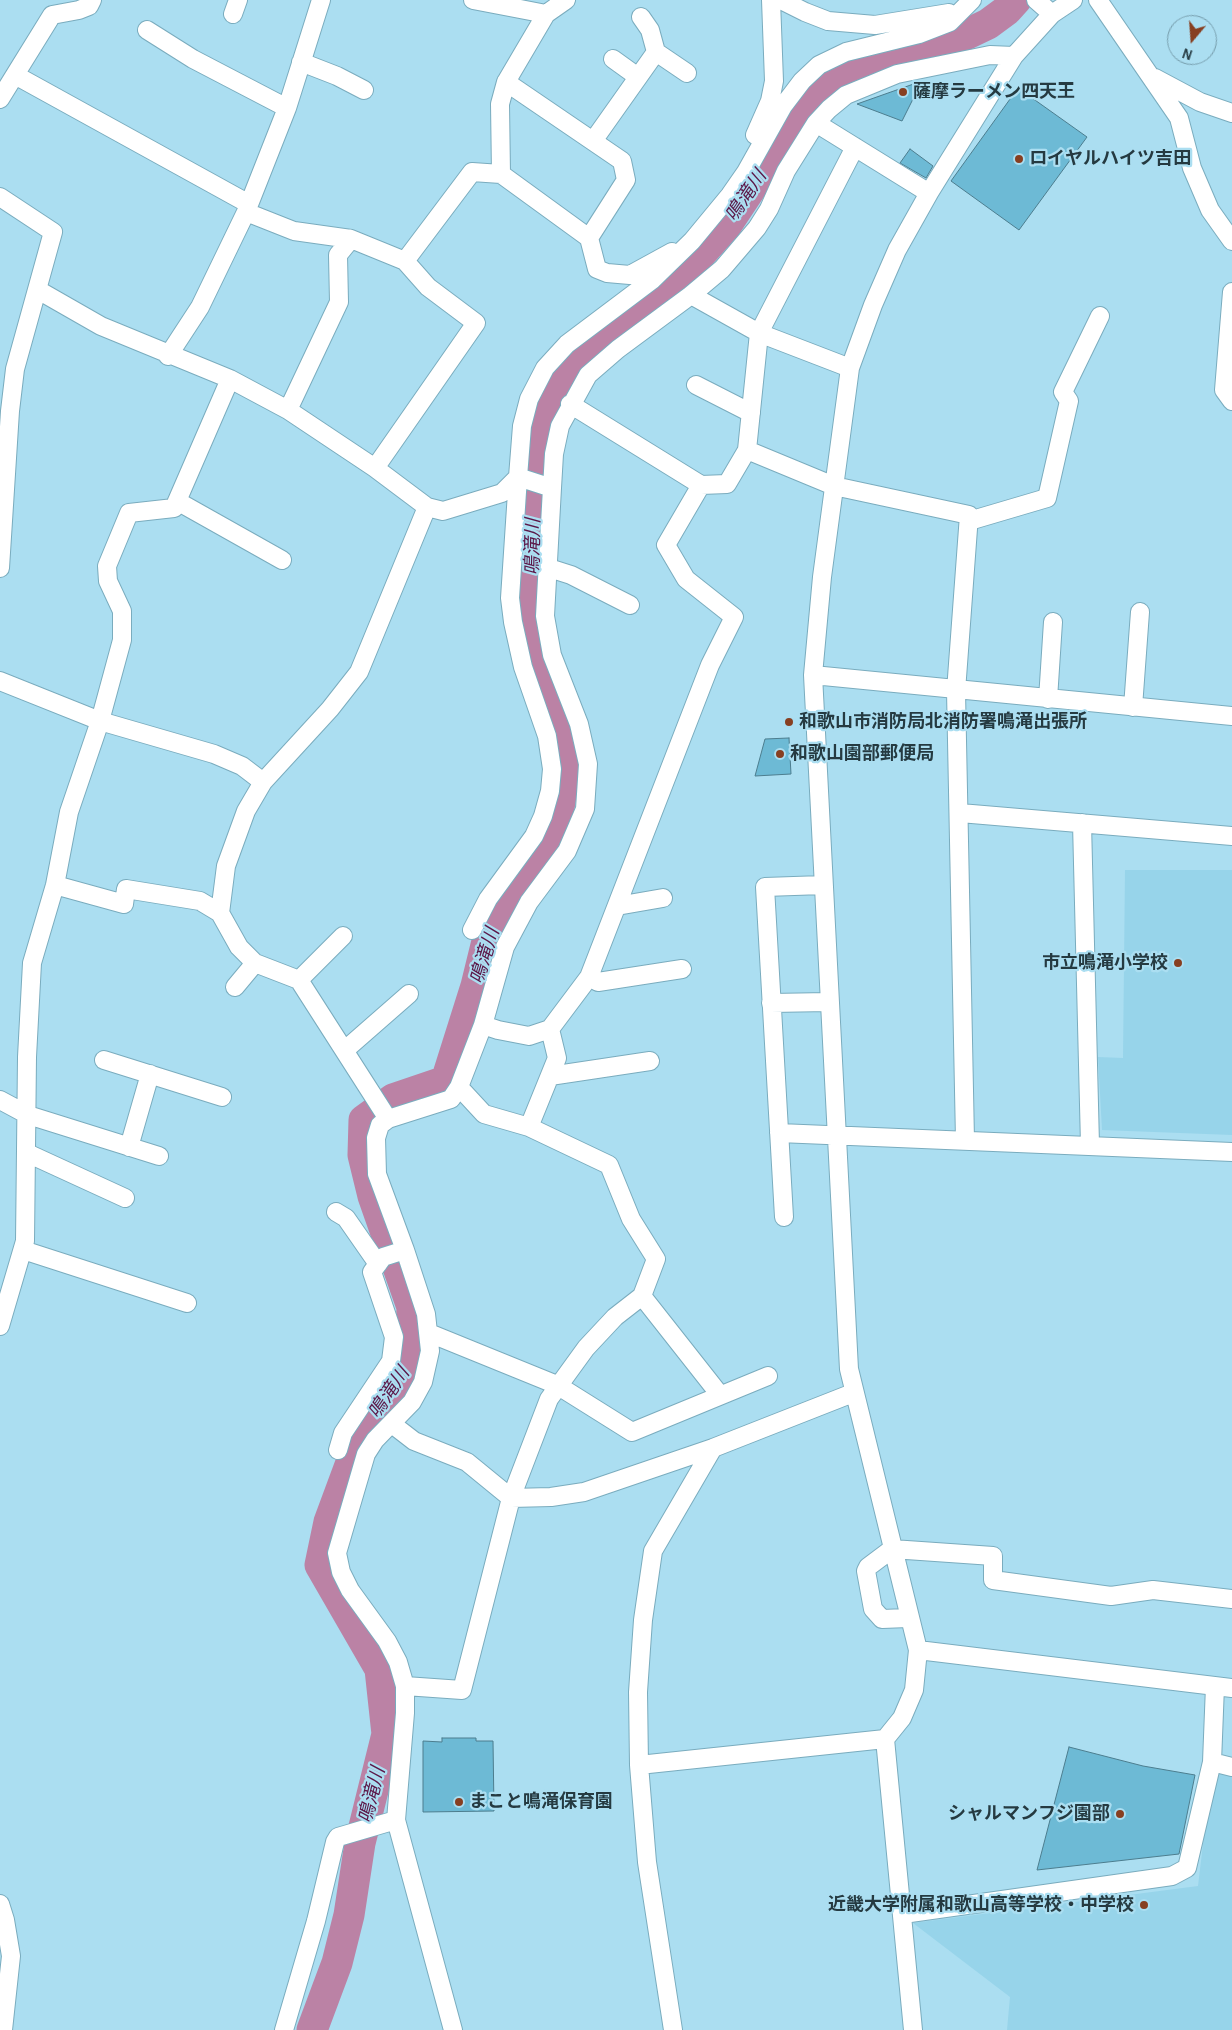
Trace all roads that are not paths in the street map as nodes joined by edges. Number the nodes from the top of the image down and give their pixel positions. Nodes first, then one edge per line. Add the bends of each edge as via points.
1 (92, 0) edge
2 (321, 0) edge
3 (473, 0) edge
4 (566, 0) edge
5 (770, 0) edge
6 (781, 0) edge
7 (1036, 0) edge
8 (1073, 0) edge
9 (1098, 0) edge
10 (967, 5) edge
11 (809, 6) edge
12 (546, 14) junction
13 (1052, 14) junction
14 (641, 17) dead end
15 (147, 30) dead end
16 (656, 52) junction
17 (1014, 56) junction
18 (613, 59) dead end
19 (301, 62) junction
20 (687, 74) dead end
21 (15, 75) junction
22 (638, 77) junction
23 (1153, 77) junction
24 (506, 82) junction
25 (364, 90) dead end
26 (0, 99) edge
27 (287, 108) junction
28 (1232, 113) edge
29 (816, 123) junction
30 (593, 141) junction
31 (855, 147) junction
32 (501, 174) junction
33 (929, 193) junction
34 (730, 196) junction
35 (0, 197) edge
36 (247, 208) junction
37 (352, 238) junction
38 (589, 238) junction
39 (692, 241) junction
40 (1232, 241) edge
41 (405, 261) junction
42 (38, 290) junction
43 (1232, 292) edge
44 (691, 296) junction
45 (1100, 316) dead end
46 (758, 333) junction
47 (168, 356) junction
48 (850, 368) junction
49 (230, 380) junction
50 (696, 385) dead end
51 (1232, 401) edge
52 (570, 404) junction
53 (288, 410) junction
54 (5, 411) edge
55 (751, 413) junction
56 (747, 450) junction
57 (376, 468) junction
58 (521, 478) junction
59 (701, 485) junction
60 (548, 486) junction
61 (834, 486) junction
62 (177, 501) junction
63 (427, 507) junction
64 (969, 520) junction
65 (282, 560) dead end
66 (0, 568) edge
67 (548, 568) junction
68 (630, 605) dead end
69 (1140, 612) dead end
70 (1052, 622) dead end
71 (813, 675) junction
72 (0, 681) edge
73 (956, 690) junction
74 (1048, 699) junction
75 (1133, 707) junction
76 (1232, 716) edge
77 (100, 721) junction
78 (263, 782) junction
79 (960, 813) junction
80 (1082, 823) junction
81 (1232, 836) edge
82 (55, 885) junction
83 (823, 885) junction
84 (663, 898) dead end
85 (617, 906) junction
86 (220, 913) junction
87 (472, 930) dead end
88 (343, 936) dead end
89 (255, 963) junction
90 (682, 969) dead end
91 (589, 978) junction
92 (299, 980) junction
93 (235, 987) dead end
94 (409, 994) dead end
95 (828, 1002) junction
96 (772, 1003) junction
97 (483, 1025) junction
98 (550, 1029) junction
99 (345, 1050) junction
100 (104, 1060) dead end
101 (650, 1061) dead end
102 (150, 1074) junction
103 (550, 1076) junction
104 (459, 1087) junction
105 (222, 1097) dead end
106 (0, 1100) edge
107 (383, 1110) junction
108 (28, 1115) junction
109 (529, 1127) junction
110 (779, 1133) junction
111 (836, 1134) junction
112 (966, 1140) junction
113 (1090, 1145) junction
114 (128, 1147) junction
115 (1232, 1152) edge
116 (27, 1153) junction
117 (159, 1156) dead end
118 (125, 1198) dead end
119 (336, 1212) dead end
120 (784, 1217) dead end
121 (23, 1250) junction
122 (403, 1250) junction
123 (381, 1260) junction
124 (642, 1296) junction
125 (187, 1303) dead end
126 (0, 1326) edge
127 (429, 1333) junction
128 (768, 1376) dead end
129 (557, 1385) junction
130 (853, 1393) junction
131 (720, 1395) junction
132 (392, 1424) junction
133 (713, 1448) junction
134 (338, 1450) dead end
135 (511, 1498) junction
136 (892, 1549) junction
137 (1232, 1599) edge
138 (908, 1618) junction
139 (918, 1650) junction
140 (405, 1686) junction
141 (1224, 1687) edge
142 (885, 1739) junction
143 (1212, 1762) junction
144 (639, 1765) junction
145 (1232, 1767) edge
146 (396, 1820) junction
147 (0, 1904) edge
148 (903, 1914) junction
149 (3, 2030) edge
150 (284, 2030) edge
151 (453, 2030) edge
152 (673, 2030) edge
153 (913, 2030) edge

1 - 21 street via 89,6 52,15
2 - 19 street
3 - 12 street
4 - 12 street
5 - 34 street via 774,80 770,101
6 - 11 street
7 - 13 street
8 - 13 street
9 - 23 street
10 - 11 street via 927,18 875,25 828,21
10 - 34 street via 943,25 846,52 819,65 783,106
12 - 24 street
13 - 17 street
14 - 16 street via 650,30
15 - 27 street
16 - 20 street
16 - 22 street
17 - 29 street via 990,55 897,74 846,95
17 - 33 street
18 - 22 street
19 - 25 street
19 - 27 street
21 - 26 street
21 - 36 street
22 - 30 street
23 - 28 street via 1200,102
23 - 40 street via 1179,118 1192,168 1210,210
24 - 30 street
24 - 32 street via 500,104
27 - 36 street
29 - 31 street
29 - 44 street via 786,171 757,228 722,268
30 - 38 street via 622,162 626,180
31 - 33 street
31 - 46 street
32 - 38 street
32 - 41 street via 472,172
33 - 48 street via 897,250
34 - 39 street
35 - 42 street via 53,232
36 - 37 street via 294,231
36 - 47 street via 200,307
37 - 41 street
37 - 53 street via 338,255 339,302
38 - 39 street via 598,269 630,275
39 - 58 street via 652,280 567,344 544,368 529,399 522,426
41 - 57 street via 428,287 476,323
42 - 47 street via 101,326
42 - 54 street
43 - 51 street via 1224,390
44 - 46 street
44 - 52 street via 618,348 588,375
45 - 64 street via 1063,392 1069,401 1047,498
46 - 48 street
46 - 55 street
47 - 49 street
48 - 61 street
49 - 53 street
49 - 62 street
50 - 55 street
52 - 59 street
52 - 60 street via 560,426
53 - 57 street
54 - 66 street
55 - 56 street
56 - 59 street via 727,484
56 - 61 street
57 - 63 street
58 - 60 street
58 - 63 street via 502,492 443,511
58 - 87 street via 510,598 523,667 547,736 552,768 550,791 534,836 488,899
59 - 85 street via 666,545 686,579 734,617 710,665
60 - 67 street
61 - 64 street via 969,515
61 - 71 street
62 - 65 street
62 - 77 street via 174,508 129,514 108,566 108,581 122,610 122,640
63 - 78 street via 359,672 330,710
64 - 73 street
67 - 68 street
67 - 97 street via 545,616 552,655 579,724 588,764 585,809 567,851 529,902 505,947
69 - 75 street
70 - 74 street
71 - 73 street
71 - 83 street
72 - 77 street
73 - 74 street
73 - 79 street
74 - 75 street
75 - 76 street
77 - 78 street via 214,754 242,766
77 - 82 street via 69,812
78 - 86 street via 246,811 226,866
79 - 80 street
79 - 112 street
80 - 81 street
80 - 113 street
82 - 86 street via 124,904 126,889 200,901
82 - 108 street via 32,963
83 - 95 street
83 - 96 street via 766,887
84 - 85 street
85 - 91 street
86 - 89 street via 239,947
88 - 92 street
89 - 92 street
89 - 93 street
90 - 91 street via 598,982
91 - 98 street
92 - 99 street
94 - 99 street
95 - 96 street
95 - 111 street
96 - 110 street
97 - 98 street via 529,1036
97 - 104 street
98 - 103 street via 557,1058
99 - 107 street
100 - 102 street
101 - 103 street
102 - 105 street
102 - 114 street
103 - 109 street
104 - 107 street via 451,1099
104 - 109 street via 484,1114
106 - 108 street
107 - 122 street via 376,1138 377,1174
108 - 114 street
108 - 116 street
109 - 124 street via 609,1165 632,1219 656,1259
110 - 111 street
110 - 120 street
111 - 112 street
111 - 130 street
112 - 113 street
113 - 115 street
114 - 117 street
116 - 118 street
116 - 121 street
119 - 123 street via 346,1218
121 - 125 street
121 - 126 street
122 - 123 street
122 - 127 street via 426,1314
123 - 134 street via 372,1272 394,1337 390,1361 343,1433
124 - 129 street via 615,1317
124 - 131 street
127 - 129 street
127 - 132 street via 430,1351 423,1382 412,1402
128 - 131 street
129 - 131 street via 632,1432
129 - 135 street
130 - 133 street
130 - 136 street
132 - 135 street via 414,1442 467,1462
132 - 140 street via 366,1454 338,1553 341,1572 350,1590 387,1641
133 - 135 street via 584,1492
133 - 144 street via 653,1551 642,1629 638,1692
135 - 140 street via 462,1690
136 - 137 street via 993,1556 993,1580 1111,1596 1153,1590
136 - 138 street
136 - 138 street via 866,1571 873,1609 882,1620
138 - 139 street
139 - 141 street
139 - 142 street via 914,1690 902,1718
140 - 146 street via 406,1713
141 - 143 street
142 - 144 street
142 - 148 street
143 - 145 street
143 - 148 street via 1188,1868 1172,1876
144 - 152 street via 647,1862
146 - 150 street via 338,1837 335,1842
146 - 151 street
147 - 149 street via 11,1956
148 - 153 street

